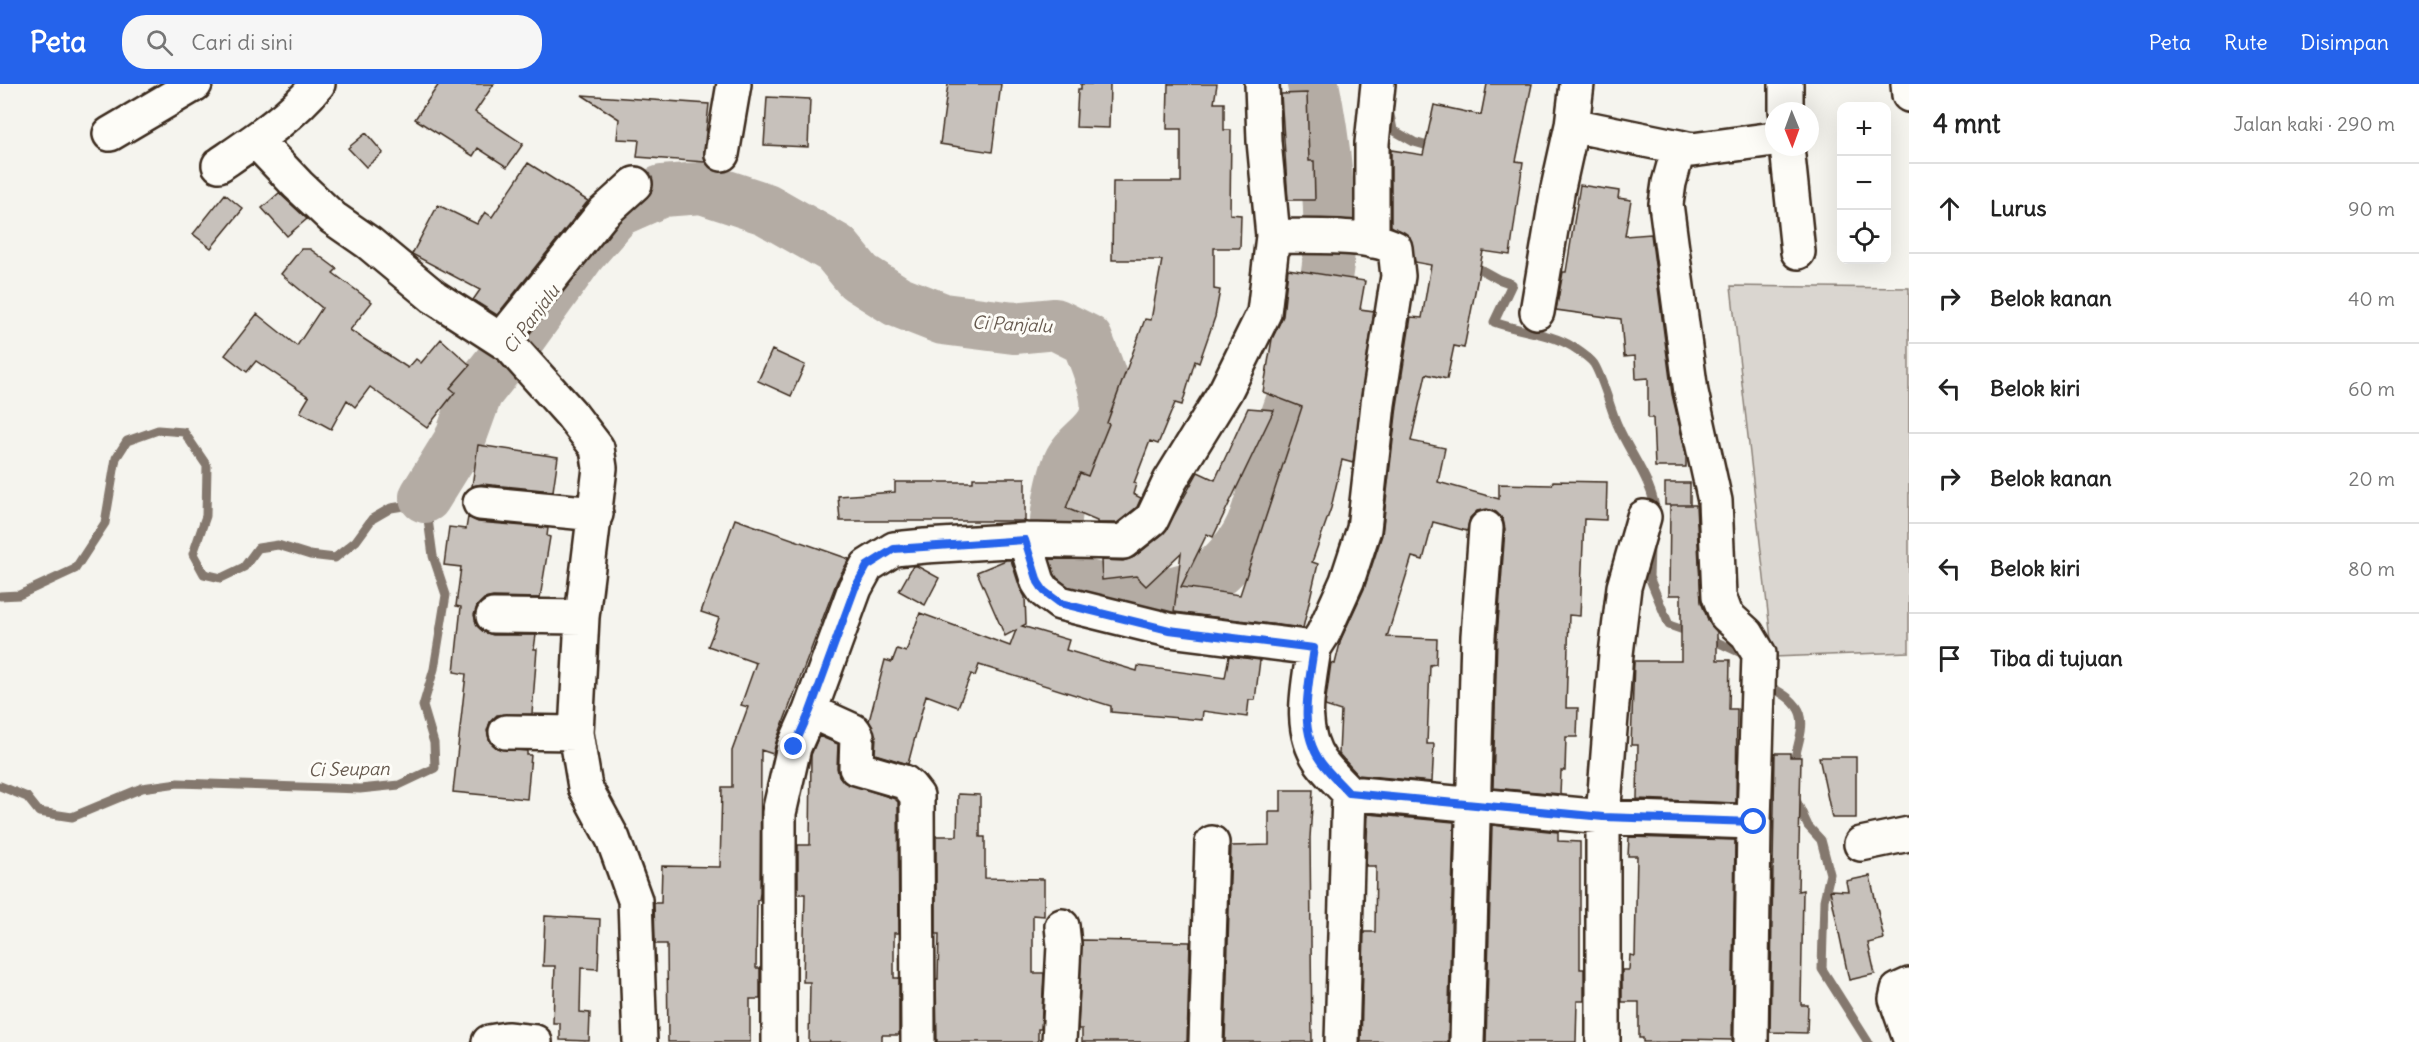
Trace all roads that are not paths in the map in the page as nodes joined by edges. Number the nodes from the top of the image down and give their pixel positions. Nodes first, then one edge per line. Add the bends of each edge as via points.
1 (195, 84) edge
2 (318, 84) edge
3 (734, 84) edge
4 (1262, 84) edge
5 (1378, 84) edge
6 (1577, 84) edge
7 (1786, 84) edge
8 (1908, 84) edge
9 (1909, 95) edge
10 (1786, 102) edge
11 (1572, 125) junction
12 (110, 134) dead end
13 (255, 140) junction
14 (1765, 140) edge
15 (1678, 147) junction
16 (722, 154) dead end
17 (1788, 156) edge
18 (219, 165) dead end
19 (635, 184) dead end
20 (1273, 236) junction
21 (1365, 240) junction
22 (1798, 252) dead end
23 (1537, 312) dead end
24 (506, 343) junction
25 (480, 503) dead end
26 (596, 514) junction
27 (1644, 518) dead end
28 (1486, 528) dead end
29 (1028, 541) junction
30 (493, 616) dead end
31 (582, 617) junction
32 (1314, 648) junction
33 (810, 711) junction
34 (506, 732) dead end
35 (576, 733) junction
36 (1349, 793) junction
37 (1474, 807) junction
38 (1603, 817) junction
39 (1754, 822) junction
40 (1909, 834) edge
41 (1212, 843) dead end
42 (1861, 844) dead end
43 (1062, 926) dead end
44 (1909, 985) edge
45 (1909, 1036) edge
46 (489, 1042) edge
47 (535, 1042) edge
48 (640, 1042) edge
49 (779, 1042) edge
50 (918, 1042) edge
51 (1059, 1042) edge
52 (1206, 1042) edge
53 (1342, 1042) edge
54 (1467, 1042) edge
55 (1604, 1042) edge
56 (1751, 1042) edge

1 - 12 street
2 - 13 street via 303,102
3 - 16 street
4 - 20 street
5 - 21 street
6 - 11 street
7 - 10 street
8 - 9 street
11 - 15 street
11 - 23 street
13 - 18 street
13 - 24 street via 333,218 434,297
14 - 15 street via 1692,150
15 - 39 street via 1666,204 1691,392 1715,501 1719,596 1726,615 1747,633 1759,654
17 - 22 street
19 - 24 street via 603,213
20 - 21 street
20 - 29 street via 1264,313 1226,390 1152,519 1124,542
21 - 32 street via 1396,250 1398,276 1364,529 1347,581
24 - 26 street via 597,448 600,468
25 - 26 street
26 - 31 street
27 - 38 street via 1624,587
28 - 37 street via 1478,636
29 - 32 street via 1038,582 1060,603 1169,630
29 - 33 street via 894,549 867,566 855,588
30 - 31 street
31 - 35 street
32 - 36 street via 1305,716 1311,743 1321,762
33 - 49 street via 794,747 779,813
33 - 50 street via 854,731 856,768 904,782 917,796
34 - 35 street
35 - 48 street via 585,787 613,839 634,900
36 - 37 street
36 - 53 street
37 - 38 street
37 - 54 street
38 - 39 street
38 - 55 street
39 - 56 street
40 - 42 street
41 - 52 street
43 - 51 street
44 - 45 street via 1899,990 1896,999
46 - 47 street

